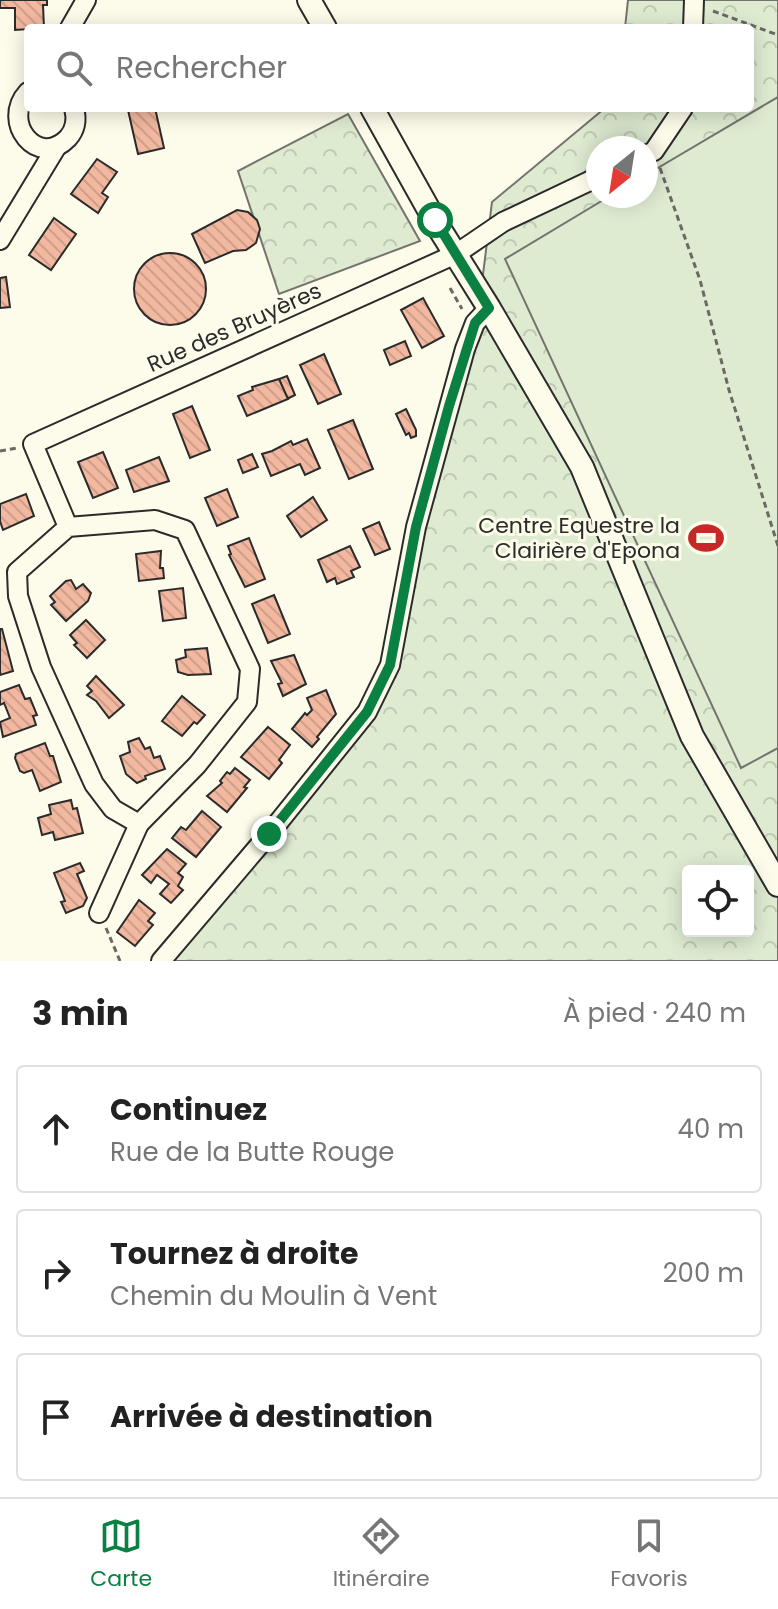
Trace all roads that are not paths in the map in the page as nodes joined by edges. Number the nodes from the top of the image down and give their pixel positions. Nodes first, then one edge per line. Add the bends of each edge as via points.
1 (86, 0) edge
2 (309, 0) edge
3 (694, 2) edge
4 (72, 24) edge
5 (323, 24) edge
6 (693, 24) edge
7 (24, 96) edge
8 (74, 112) edge
9 (374, 112) edge
10 (680, 112) edge
11 (0, 117) edge
12 (17, 128) junction
13 (658, 142) edge
14 (57, 146) junction
15 (586, 183) edge
16 (0, 240) edge
17 (456, 254) junction
18 (489, 308) junction
19 (68, 527) junction
20 (139, 824) junction
21 (778, 885) edge
22 (99, 913) road end
23 (161, 961) edge

1 - 4 street
2 - 5 street
3 - 6 street
7 - 12 street via 15,110
8 - 14 street via 72,133
9 - 17 street
10 - 13 street
11 - 12 street
12 - 14 street via 29,143
14 - 16 street
15 - 17 street, Rue des Bruyères via 503,222
17 - 18 street
17 - 19 street, Rue des Bruyères via 33,444
18 - 21 street via 582,467 692,736
18 - 23 street via 475,323 465,349 416,527 390,665 367,712
19 - 20 street via 17,572 18,596 41,667 94,784 113,809
19 - 20 street via 155,520 185,530 250,669 247,702 197,765
20 - 22 street

